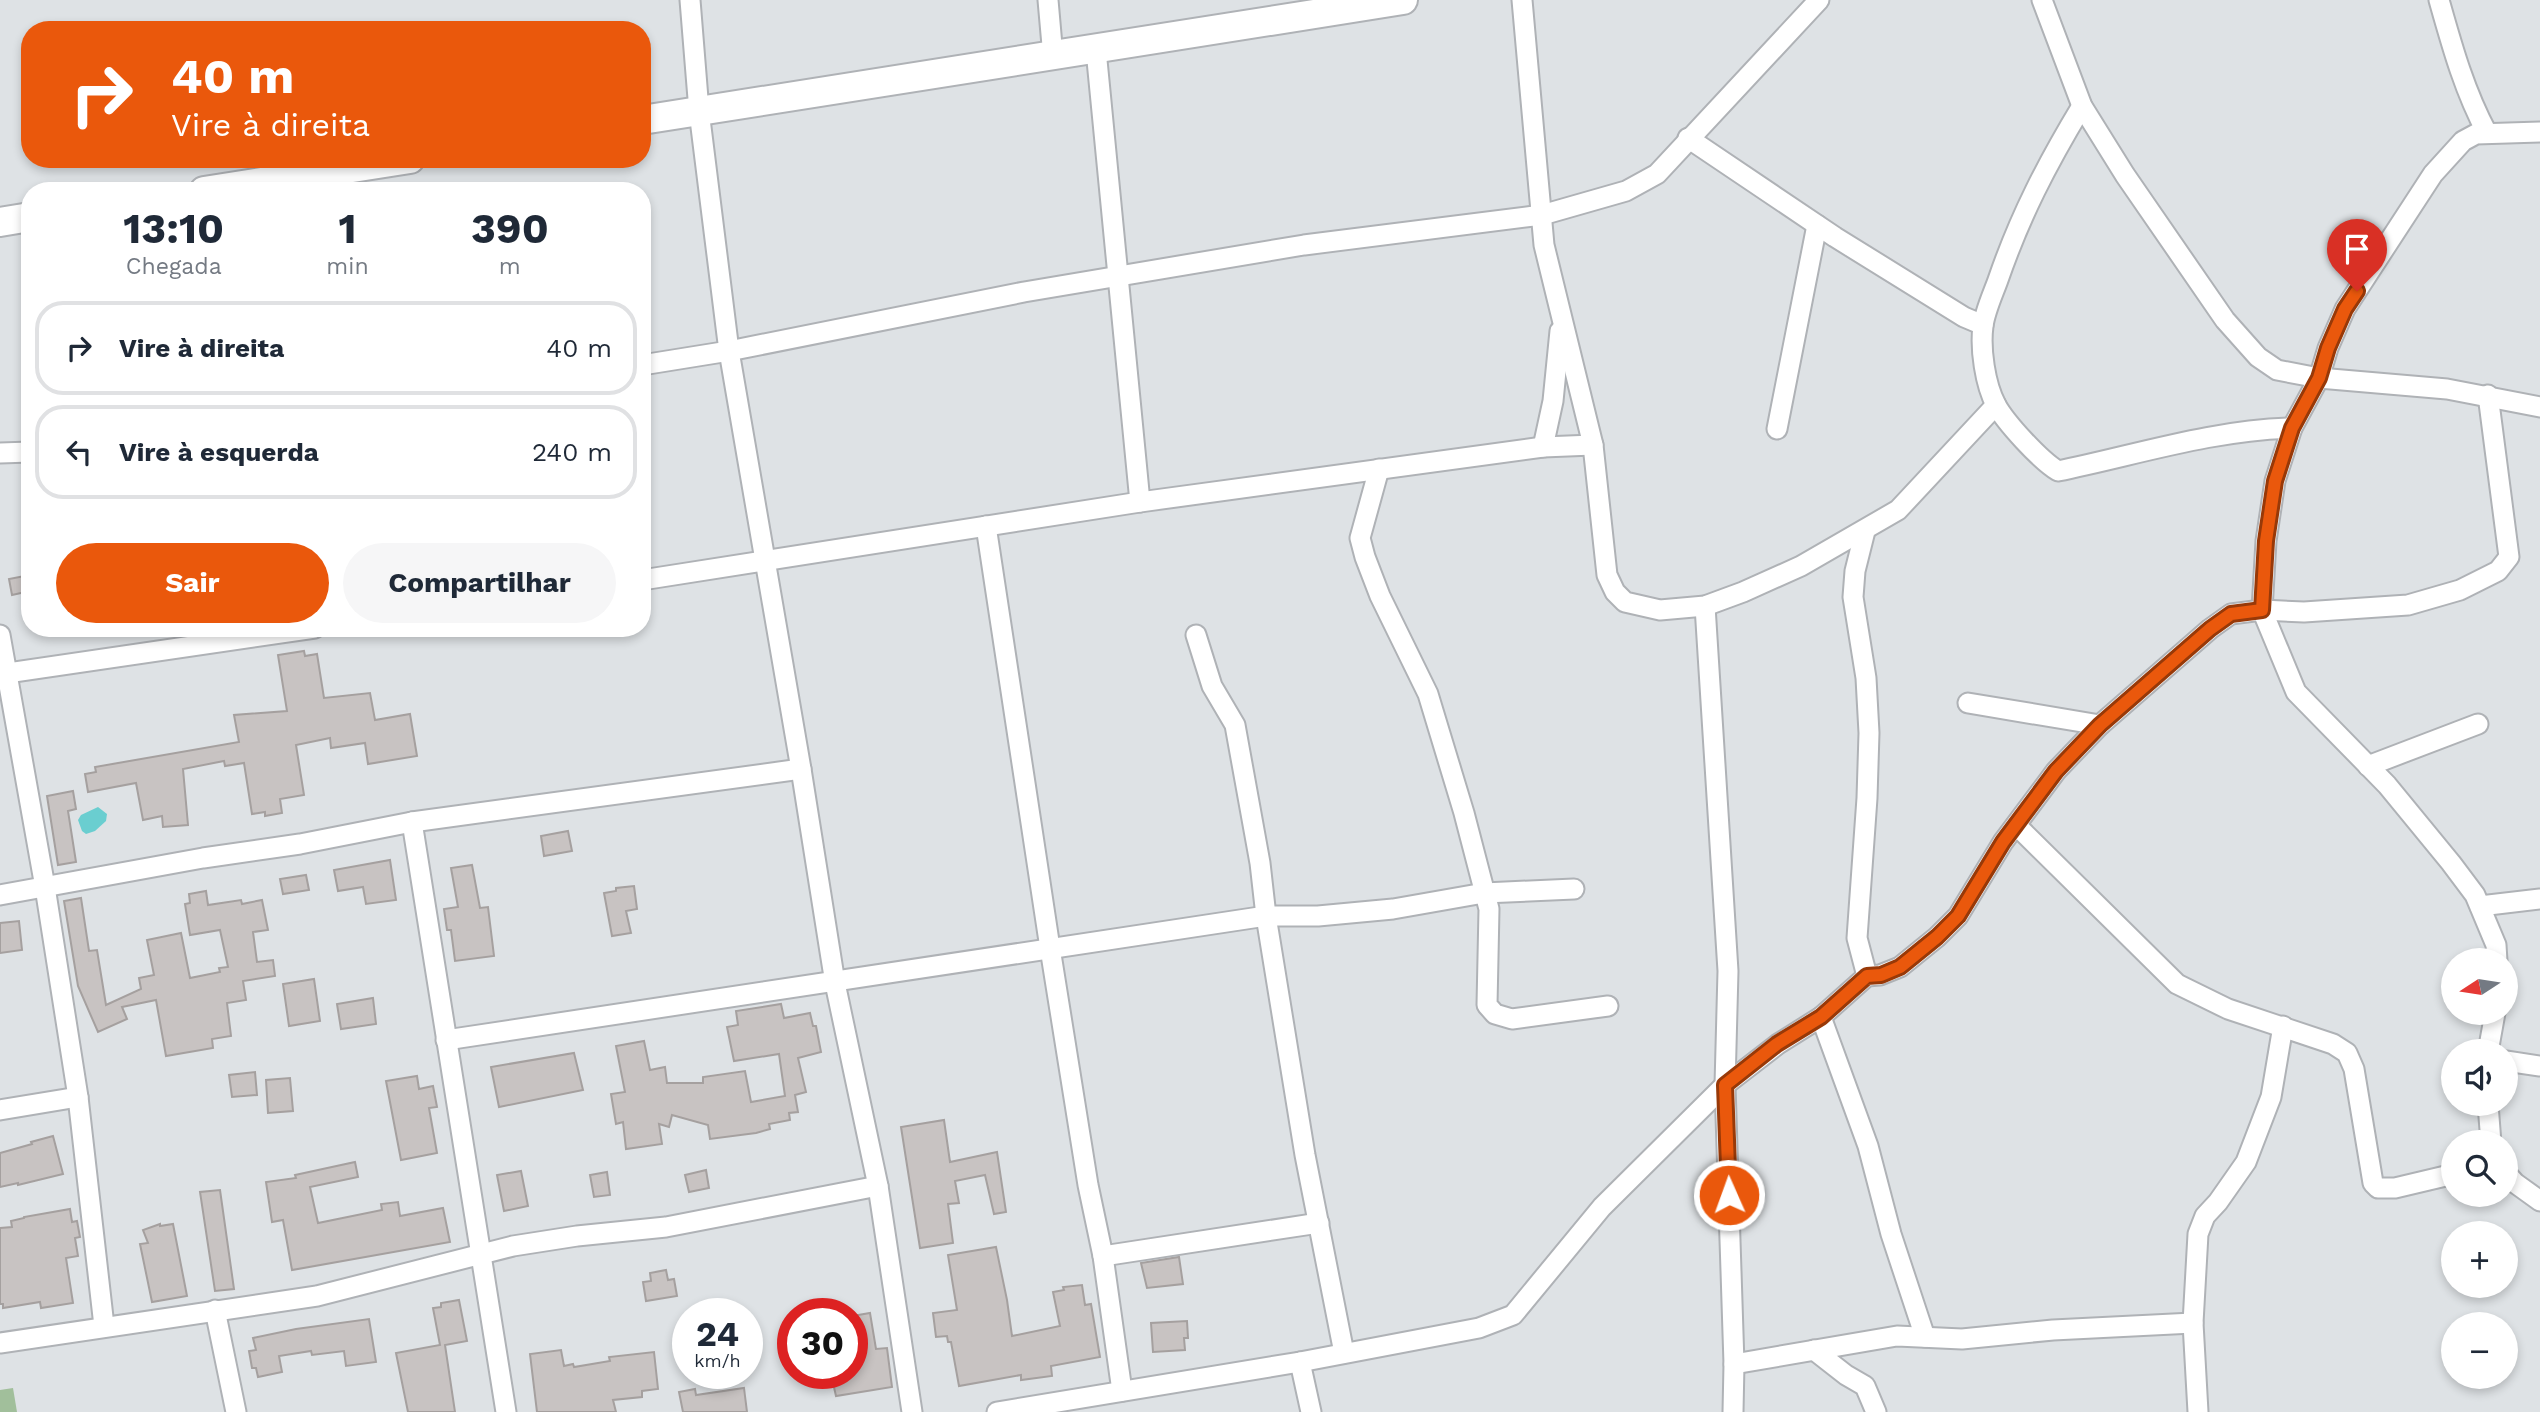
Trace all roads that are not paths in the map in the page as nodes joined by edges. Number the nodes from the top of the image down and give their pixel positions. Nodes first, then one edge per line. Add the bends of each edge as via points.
1 (690, 0) edge
2 (1048, 0) edge
3 (1403, 0) edge
4 (1522, 0) edge
5 (1819, 0) edge
6 (2042, 0) edge
7 (2439, 0) edge
8 (1096, 50) junction
9 (1053, 57) junction
10 (2082, 106) junction
11 (699, 111) junction
12 (651, 119) edge
13 (2540, 132) edge
14 (2487, 133) junction
15 (1688, 138) junction
16 (352, 168) edge
17 (262, 182) edge
18 (1542, 215) junction
19 (21, 219) edge
20 (0, 222) edge
21 (1817, 225) junction
22 (1118, 276) junction
23 (1561, 319) junction
24 (1983, 325) junction
25 (729, 351) junction
26 (651, 364) edge
27 (2319, 378) junction
28 (2488, 395) junction
29 (1996, 405) junction
30 (2540, 407) edge
31 (2292, 428) junction
32 (1777, 429) dead end
33 (1594, 445) junction
34 (1543, 447) junction
35 (21, 452) edge
36 (0, 453) edge
37 (1379, 469) junction
38 (1140, 502) junction
39 (986, 526) junction
40 (1865, 531) junction
41 (763, 562) junction
42 (651, 579) edge
43 (1705, 606) junction
44 (2262, 610) junction
45 (0, 635) edge
46 (1196, 635) dead end
47 (254, 637) edge
48 (4, 674) edge
49 (1968, 703) dead end
50 (2478, 724) dead end
51 (2100, 725) junction
52 (2368, 766) junction
53 (801, 769) junction
54 (412, 822) junction
55 (2016, 825) junction
56 (45, 887) junction
57 (1574, 890) dead end
58 (1483, 893) junction
59 (0, 895) edge
60 (2540, 899) edge
61 (2480, 906) junction
62 (1266, 916) junction
63 (1050, 948) junction
64 (2496, 948) edge
65 (1867, 976) junction
66 (835, 983) junction
67 (1608, 1006) dead end
68 (1821, 1017) junction
69 (2283, 1026) junction
70 (446, 1040) junction
71 (2518, 1063) edge
72 (2540, 1066) edge
73 (1725, 1085) junction
74 (78, 1097) junction
75 (0, 1110) edge
76 (2441, 1177) edge
77 (2518, 1185) edge
78 (878, 1186) junction
79 (2540, 1201) edge
80 (1319, 1223) junction
81 (481, 1254) junction
82 (1103, 1256) junction
83 (215, 1310) junction
84 (2193, 1323) junction
85 (104, 1326) junction
86 (1925, 1337) junction
87 (0, 1343) edge
88 (1814, 1350) junction
89 (1345, 1353) junction
90 (1300, 1362) junction
91 (1734, 1364) junction
92 (1122, 1391) junction
93 (236, 1412) edge
94 (506, 1412) edge
95 (912, 1412) edge
96 (998, 1412) edge
97 (1311, 1412) edge
98 (1733, 1412) edge
99 (1876, 1412) edge
100 (2198, 1412) edge

1 - 11 street
2 - 9 street
3 - 8 street
4 - 18 street
5 - 15 street
6 - 10 street
7 - 14 street via 2456,64
8 - 9 street
8 - 22 street
9 - 11 street
10 - 24 street via 2044,169 2014,235
10 - 27 street via 2241,339 2277,370
11 - 12 street
11 - 25 street
13 - 14 street
14 - 27 street via 2463,141 2433,174 2345,309
15 - 18 street via 1657,174 1626,191
15 - 21 street
16 - 17 street
18 - 22 street via 1304,245
18 - 23 street
19 - 20 street
21 - 24 street
21 - 32 street
22 - 25 street
22 - 38 street
23 - 33 street
23 - 34 street
24 - 29 street via 1987,378
25 - 26 street
25 - 41 street
27 - 28 street
27 - 31 street
28 - 30 street
28 - 44 street via 2509,557 2498,571 2460,590 2408,605
29 - 31 street via 2025,441 2058,471 2168,445 2257,429
29 - 40 street via 1898,510
31 - 44 street via 2275,481
33 - 34 street
33 - 43 street via 1607,576 1615,593 1625,602 1660,610
34 - 37 street
35 - 36 street
37 - 38 street
37 - 58 street via 1360,538 1380,596 1428,694
38 - 39 street
39 - 41 street
39 - 63 street
40 - 43 street via 1801,566
40 - 65 street via 1853,597 1869,733 1857,937
41 - 42 street
41 - 53 street
43 - 73 street via 1727,959
44 - 51 street via 2231,614
44 - 52 street via 2296,691
45 - 48 street
46 - 62 street via 1212,686 1235,725
47 - 48 street
48 - 56 street
49 - 51 street
50 - 52 street
51 - 55 street via 2056,771
52 - 61 street via 2451,863
53 - 54 street
53 - 66 street
54 - 56 street
54 - 70 street
55 - 65 street via 1958,916 1900,967
55 - 69 street via 2177,984 2228,1009
56 - 59 street
56 - 74 street
57 - 58 street
58 - 62 street via 1393,909
58 - 67 street via 1489,909 1487,1004 1495,1014 1512,1019
60 - 61 street
61 - 64 street
62 - 63 street
62 - 80 street
63 - 66 street
63 - 82 street
65 - 68 street
66 - 70 street
66 - 78 street
68 - 73 street
68 - 86 street via 1868,1146
69 - 76 street via 2347,1053 2378,1188
69 - 84 street via 2271,1097 2246,1162 2205,1216 2198,1234
70 - 81 street
71 - 72 street
73 - 89 street via 1602,1207 1513,1315 1479,1328
73 - 91 street
74 - 75 street
74 - 85 street
77 - 79 street
78 - 81 street via 666,1227 577,1236
78 - 95 street
80 - 82 street
80 - 89 street
81 - 83 street via 317,1296
81 - 94 street
82 - 92 street
83 - 85 street
83 - 93 street
84 - 86 street via 1962,1339
84 - 100 street
85 - 87 street
86 - 88 street via 1897,1336
88 - 91 street
88 - 99 street via 1865,1387
89 - 90 street
90 - 92 street
90 - 97 street
91 - 98 street
92 - 96 street

